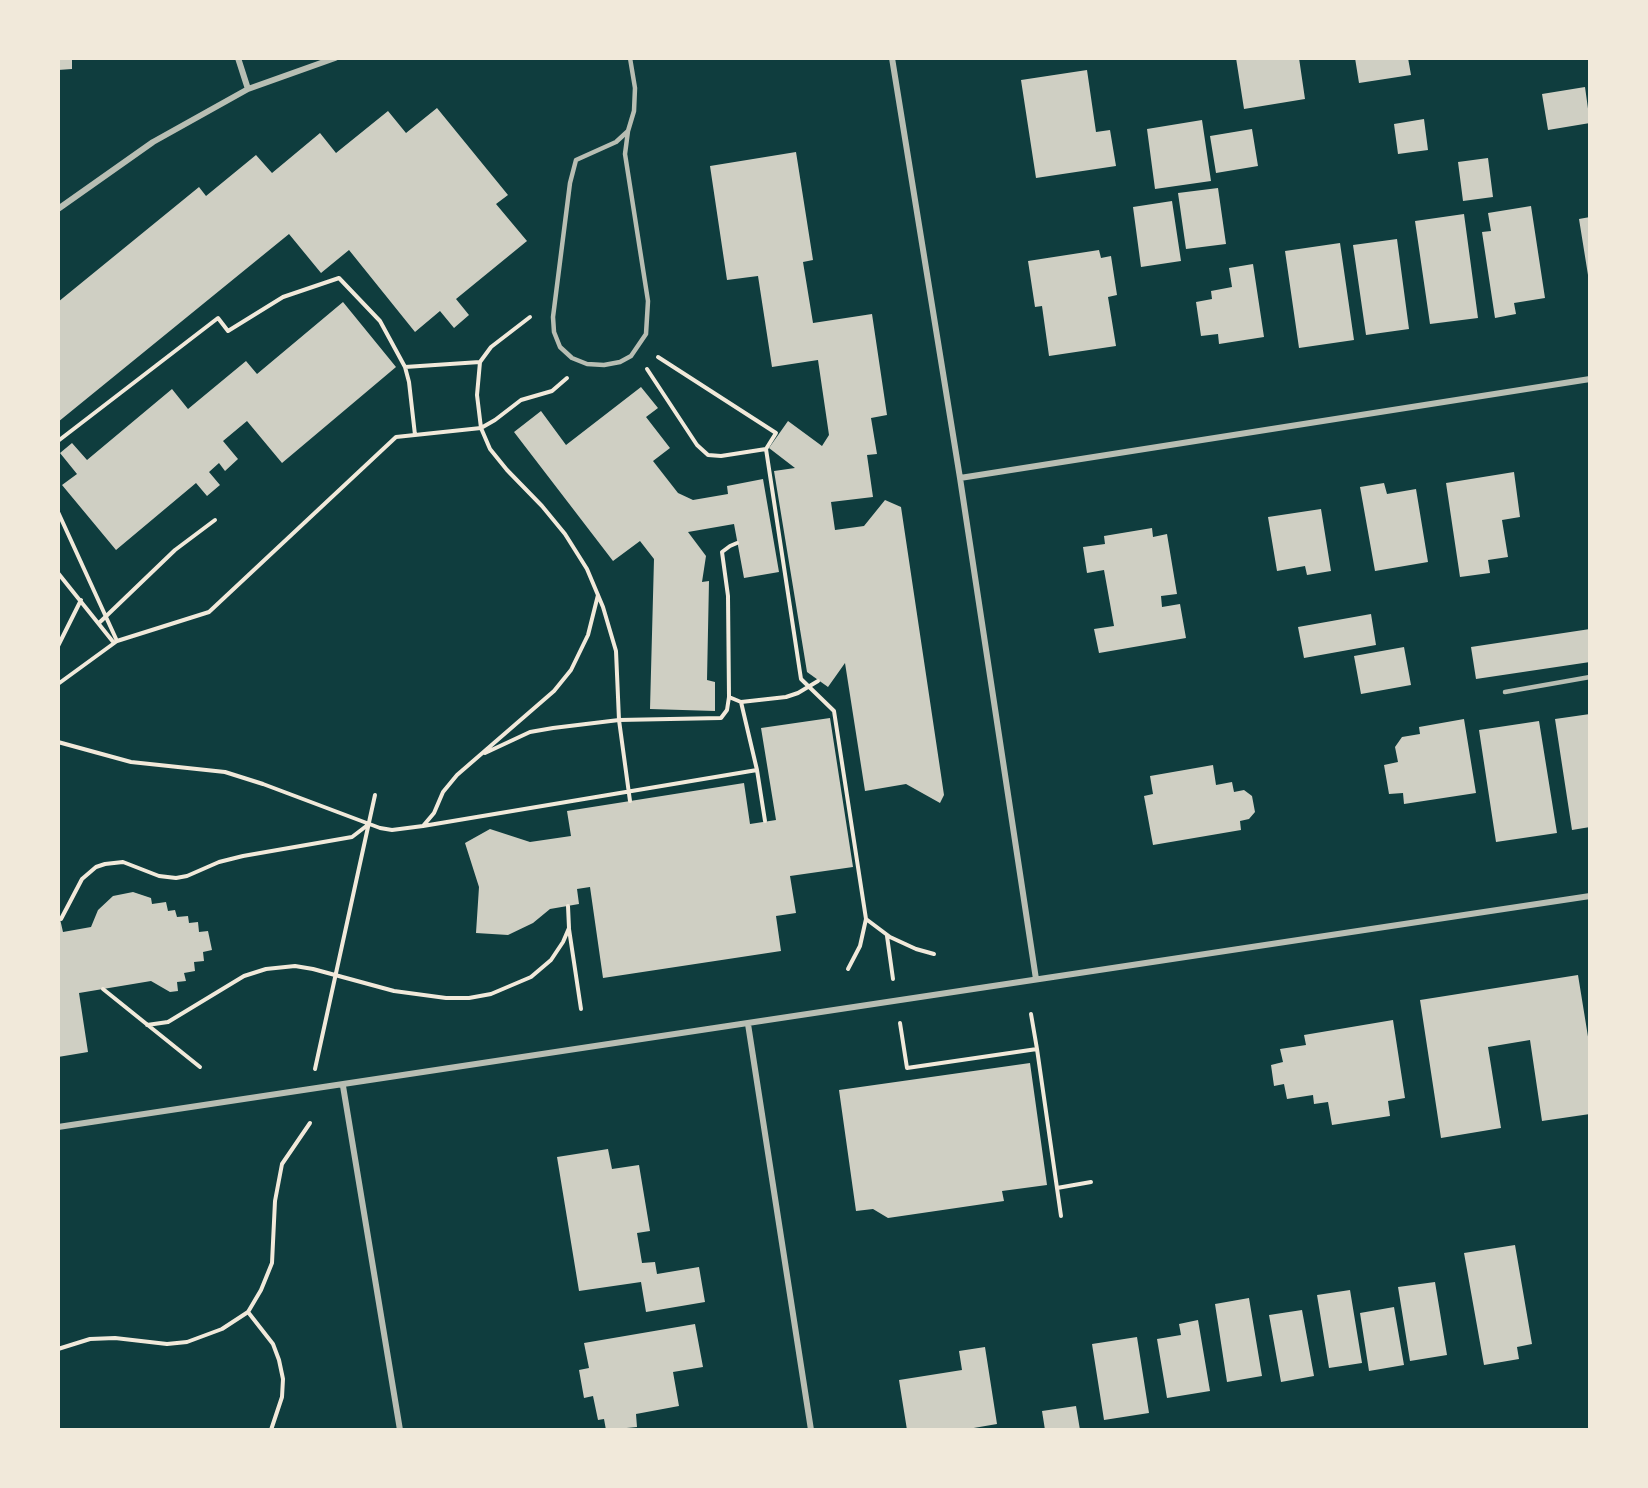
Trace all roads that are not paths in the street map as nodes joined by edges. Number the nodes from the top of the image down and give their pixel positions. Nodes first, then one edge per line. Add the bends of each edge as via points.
1 (238, 58) edge
2 (335, 58) edge
3 (630, 58) edge
4 (892, 58) edge
5 (248, 89) junction
6 (628, 131) junction
7 (58, 209) edge
8 (1590, 379) edge
9 (960, 478) junction
10 (1590, 677) edge
11 (1505, 692) dead end
12 (1590, 896) edge
13 (1035, 979) junction
14 (748, 1024) junction
15 (343, 1086) junction
16 (58, 1127) edge
17 (400, 1430) edge
18 (811, 1430) edge

1 - 5 street
2 - 5 street
3 - 6 lane via 635,99
4 - 9 street
5 - 7 street via 153,142
6 - 6 lane via 616,142 576,160 570,183 554,332 560,347 587,364 620,362 631,356 646,334 648,301 625,154
8 - 9 street
9 - 13 street
10 - 11 lane
12 - 13 street
13 - 14 street
14 - 15 street
14 - 18 street
15 - 16 street
15 - 17 street

